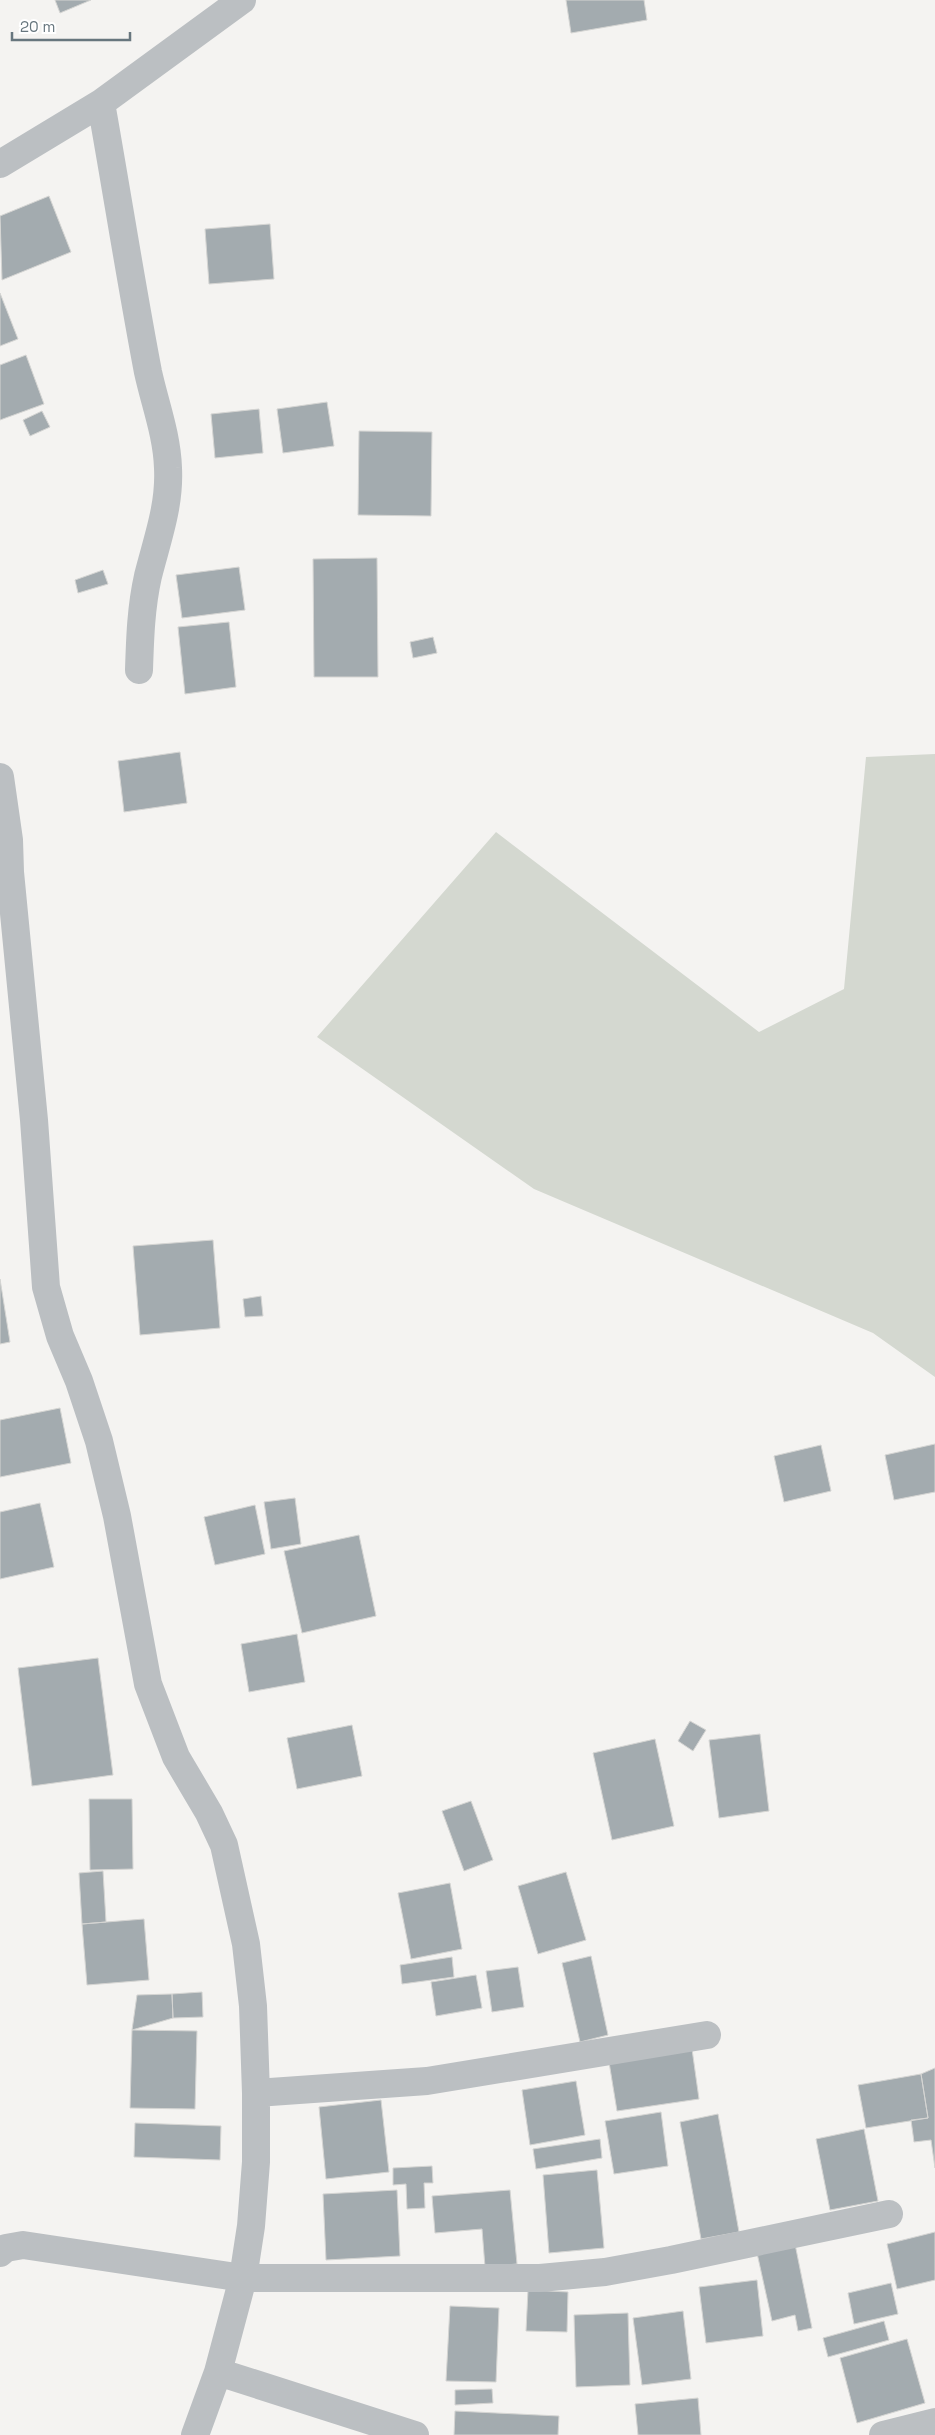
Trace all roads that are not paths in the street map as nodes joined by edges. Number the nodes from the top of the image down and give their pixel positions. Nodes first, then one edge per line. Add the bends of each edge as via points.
1 (242, 0) edge
2 (101, 103) junction
3 (0, 164) edge
4 (139, 670) dead end
5 (0, 777) edge
6 (707, 2035) dead end
7 (256, 2093) junction
8 (888, 2214) dead end
9 (0, 2253) edge
10 (243, 2278) junction
11 (218, 2372) junction
12 (935, 2422) edge
13 (196, 2435) edge
14 (415, 2435) edge
15 (882, 2435) edge

1 - 2 street
2 - 3 street
2 - 4 street via 168,468 163,521 140,620
5 - 7 street via 9,840 46,1287 60,1336 99,1441 117,1516 148,1684 176,1758 224,1845 246,1944 253,2006
6 - 7 street via 427,2081
7 - 10 street via 255,2172
8 - 10 street via 605,2272 540,2278
9 - 10 street via 6,2248 23,2246
10 - 11 street
11 - 13 street
11 - 14 street
12 - 15 street

